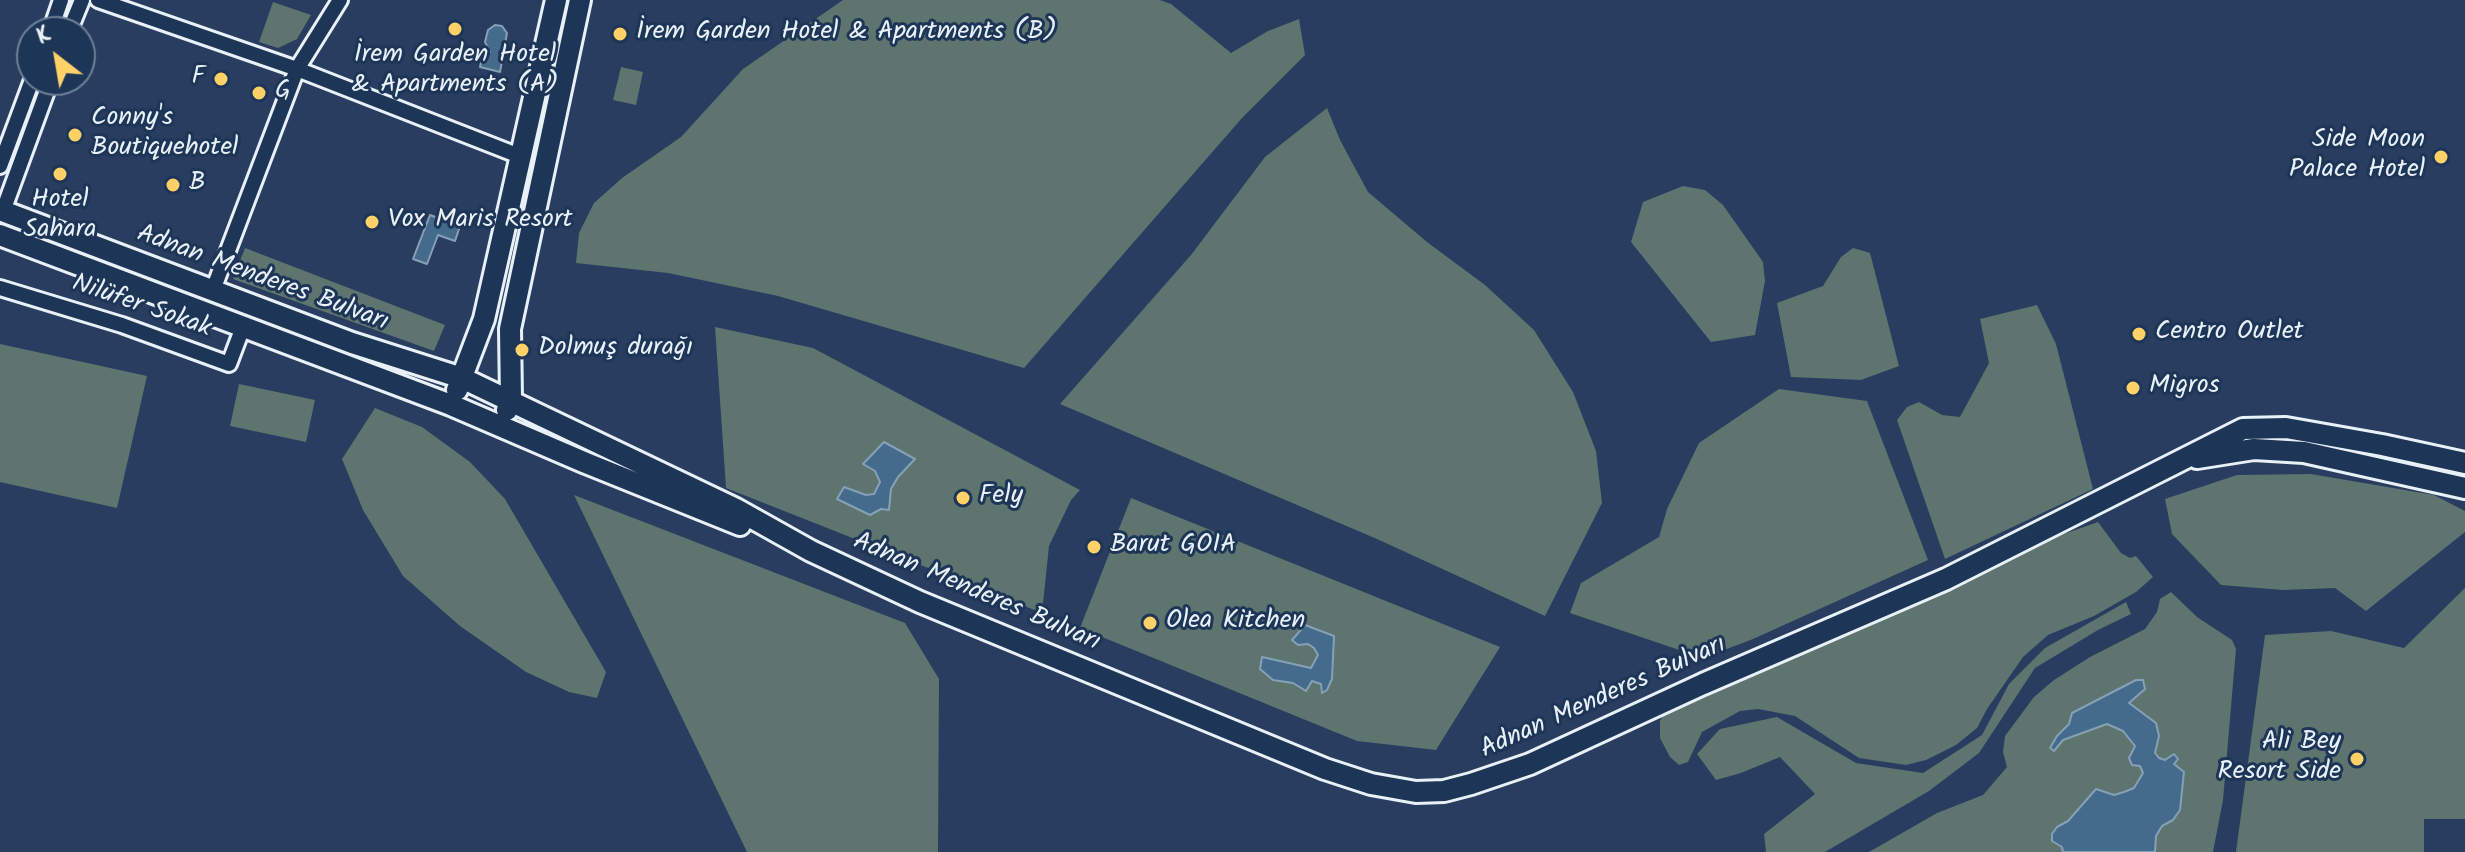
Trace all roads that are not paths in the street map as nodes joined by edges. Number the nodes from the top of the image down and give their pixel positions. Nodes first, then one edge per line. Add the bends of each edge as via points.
1 (98, 0) edge
2 (340, 0) edge
3 (556, 0) edge
4 (580, 0) edge
5 (297, 69) junction
6 (26, 96) edge
7 (45, 96) edge
8 (522, 157) junction
9 (0, 166) edge
10 (1, 210) edge
11 (0, 235) edge
12 (0, 288) edge
13 (213, 290) junction
14 (243, 327) junction
15 (462, 378) junction
16 (511, 399) junction
17 (451, 405) junction
18 (501, 425) junction
19 (2181, 461) junction
20 (2465, 463) edge
21 (2465, 488) edge
22 (811, 551) junction

1 - 5 street
2 - 5 street
3 - 8 main road
4 - 16 main road via 510,329
5 - 8 street
5 - 13 street
6 - 9 street
7 - 10 street
8 - 15 main road via 484,319
10 - 13 main road, Adnan Menderes Bulvarı
11 - 14 main road, Adnan Menderes Bulvarı
12 - 14 street, Nilüfer Sokak via 229,364
13 - 15 main road, Adnan Menderes Bulvarı
14 - 17 main road, Adnan Menderes Bulvarı
15 - 16 main road, Adnan Menderes Bulvarı
15 - 17 main road
16 - 18 main road
16 - 22 main road, Adnan Menderes Bulvarı
17 - 18 main road, Adnan Menderes Bulvarı
18 - 22 main road, Adnan Menderes Bulvarı
19 - 20 main road, Adnan Menderes Bulvarı via 2243,429 2286,428
19 - 21 main road, Adnan Menderes Bulvarı via 2254,449 2304,452
19 - 22 main road, Adnan Menderes Bulvarı via 1946,579 1530,764 1444,791 1371,784 1325,769 920,602

